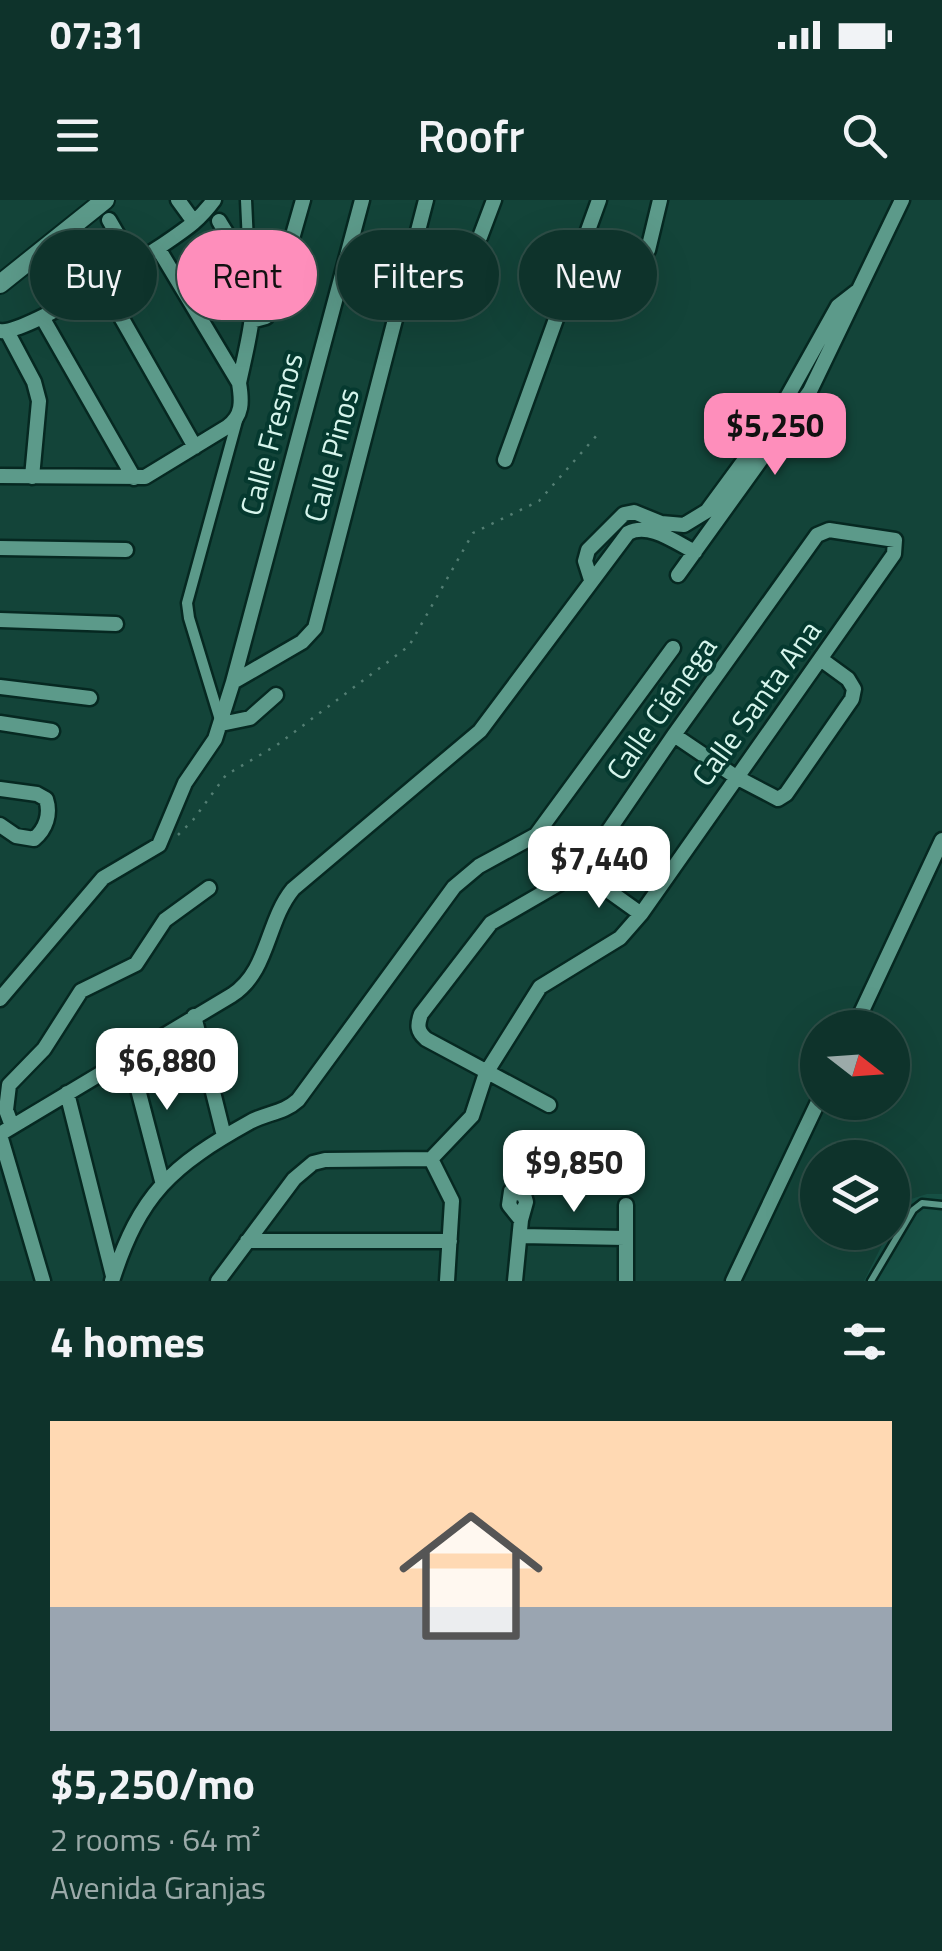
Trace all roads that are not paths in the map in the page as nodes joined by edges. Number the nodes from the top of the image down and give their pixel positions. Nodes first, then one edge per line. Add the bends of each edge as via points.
1 (104, 200) edge
2 (178, 200) edge
3 (214, 200) edge
4 (246, 200) edge
5 (362, 200) edge
6 (426, 200) edge
7 (494, 200) edge
8 (598, 200) edge
9 (660, 200) edge
10 (902, 200) edge
11 (303, 201) edge
12 (85, 207) edge
13 (109, 220) dead end
14 (219, 221) dead end
15 (194, 222) junction
16 (115, 230) edge
17 (224, 230) edge
18 (248, 230) edge
19 (295, 230) edge
20 (483, 230) edge
21 (653, 230) edge
22 (158, 248) joint
23 (0, 284) edge
24 (856, 292) junction
25 (34, 320) edge
26 (44, 320) edge
27 (123, 320) edge
28 (251, 320) edge
29 (4, 332) edge
30 (800, 371) junction
31 (816, 380) junction
32 (239, 383) junction
33 (238, 416) junction
34 (195, 447) junction
35 (505, 460) dead end
36 (0, 476) edge
37 (32, 477) junction
38 (134, 478) junction
39 (658, 528) junction
40 (822, 531) joint
41 (0, 548) edge
42 (126, 550) dead end
43 (695, 552) junction
44 (678, 575) dead end
45 (0, 620) edge
46 (116, 624) dead end
47 (673, 648) dead end
48 (822, 660) junction
49 (234, 682) junction
50 (0, 687) edge
51 (276, 695) dead end
52 (90, 698) dead end
53 (0, 723) edge
54 (221, 724) junction
55 (52, 731) dead end
56 (674, 735) junction
57 (736, 777) junction
58 (0, 789) edge
59 (0, 825) edge
60 (942, 840) edge
61 (581, 872) junction
62 (209, 888) dead end
63 (642, 914) junction
64 (0, 998) edge
65 (862, 1010) edge
66 (194, 1016) junction
67 (130, 1055) junction
68 (486, 1074) junction
69 (68, 1092) junction
70 (550, 1105) dead end
71 (809, 1120) edge
72 (4, 1131) edge
73 (224, 1136) junction
74 (431, 1158) junction
75 (162, 1181) junction
76 (626, 1205) dead end
77 (942, 1205) edge
78 (625, 1238) junction
79 (247, 1241) junction
80 (450, 1242) junction
81 (113, 1279) edge
82 (43, 1281) edge
83 (218, 1281) edge
84 (446, 1281) edge
85 (514, 1281) edge
86 (626, 1281) edge
87 (733, 1281) edge
88 (871, 1281) edge

1 - 12 street
2 - 15 street
3 - 15 street
4 - 18 street
5 - 49 street, Calle Fresnos
6 - 49 street, Calle Pinos via 314,628 310,637
7 - 20 street
8 - 35 street
9 - 21 street
10 - 24 street
11 - 19 street
12 - 23 street
13 - 16 street
14 - 17 street
15 - 22 street
22 - 32 street
24 - 30 street via 838,306
24 - 31 street
25 - 29 street
26 - 38 street
27 - 34 street
28 - 32 street
29 - 37 street via 39,400
30 - 31 street
30 - 39 street via 776,417 706,511 684,525
31 - 43 street
32 - 33 street
33 - 34 street
33 - 54 street via 188,603
34 - 38 street via 153,474
36 - 37 street
37 - 38 street
39 - 43 street
39 - 66 street via 628,533 480,731 293,889 250,981
40 - 48 street, Calle Santa Ana via 889,538 897,546
40 - 56 street, Calle Ciénega
41 - 42 street
43 - 44 street
45 - 46 street
47 - 73 street via 536,836 454,887 298,1100
48 - 57 street, Calle Santa Ana
48 - 57 street via 848,679 852,698 786,794 778,799
49 - 54 street, Calle Fresnos
50 - 52 street
51 - 54 street via 250,718
53 - 55 street
54 - 64 street, Calle Fresnos via 178,796 159,845 103,878
56 - 57 street
56 - 61 street, Calle Ciénega
57 - 63 street, Calle Santa Ana
58 - 59 street via 37,794 49,807 34,840
60 - 65 street
61 - 63 street
61 - 68 street, Calle Ciénega via 491,923 421,1014 419,1033
62 - 72 street via 165,920 136,964 81,991 44,1050 9,1085
63 - 68 street, Calle Santa Ana via 620,938 540,987
66 - 67 street
66 - 73 street
67 - 69 street
67 - 75 street
68 - 70 street
68 - 74 street, Calle Santa Ana via 472,1116
69 - 72 street
69 - 81 street
71 - 87 street
72 - 82 street
73 - 75 street
74 - 79 street via 312,1164
74 - 80 street via 452,1201
75 - 81 street
76 - 78 street
77 - 88 lane via 922,1203 913,1210
78 - 85 street via 521,1228
78 - 86 street
79 - 80 street
79 - 83 street
80 - 84 street

